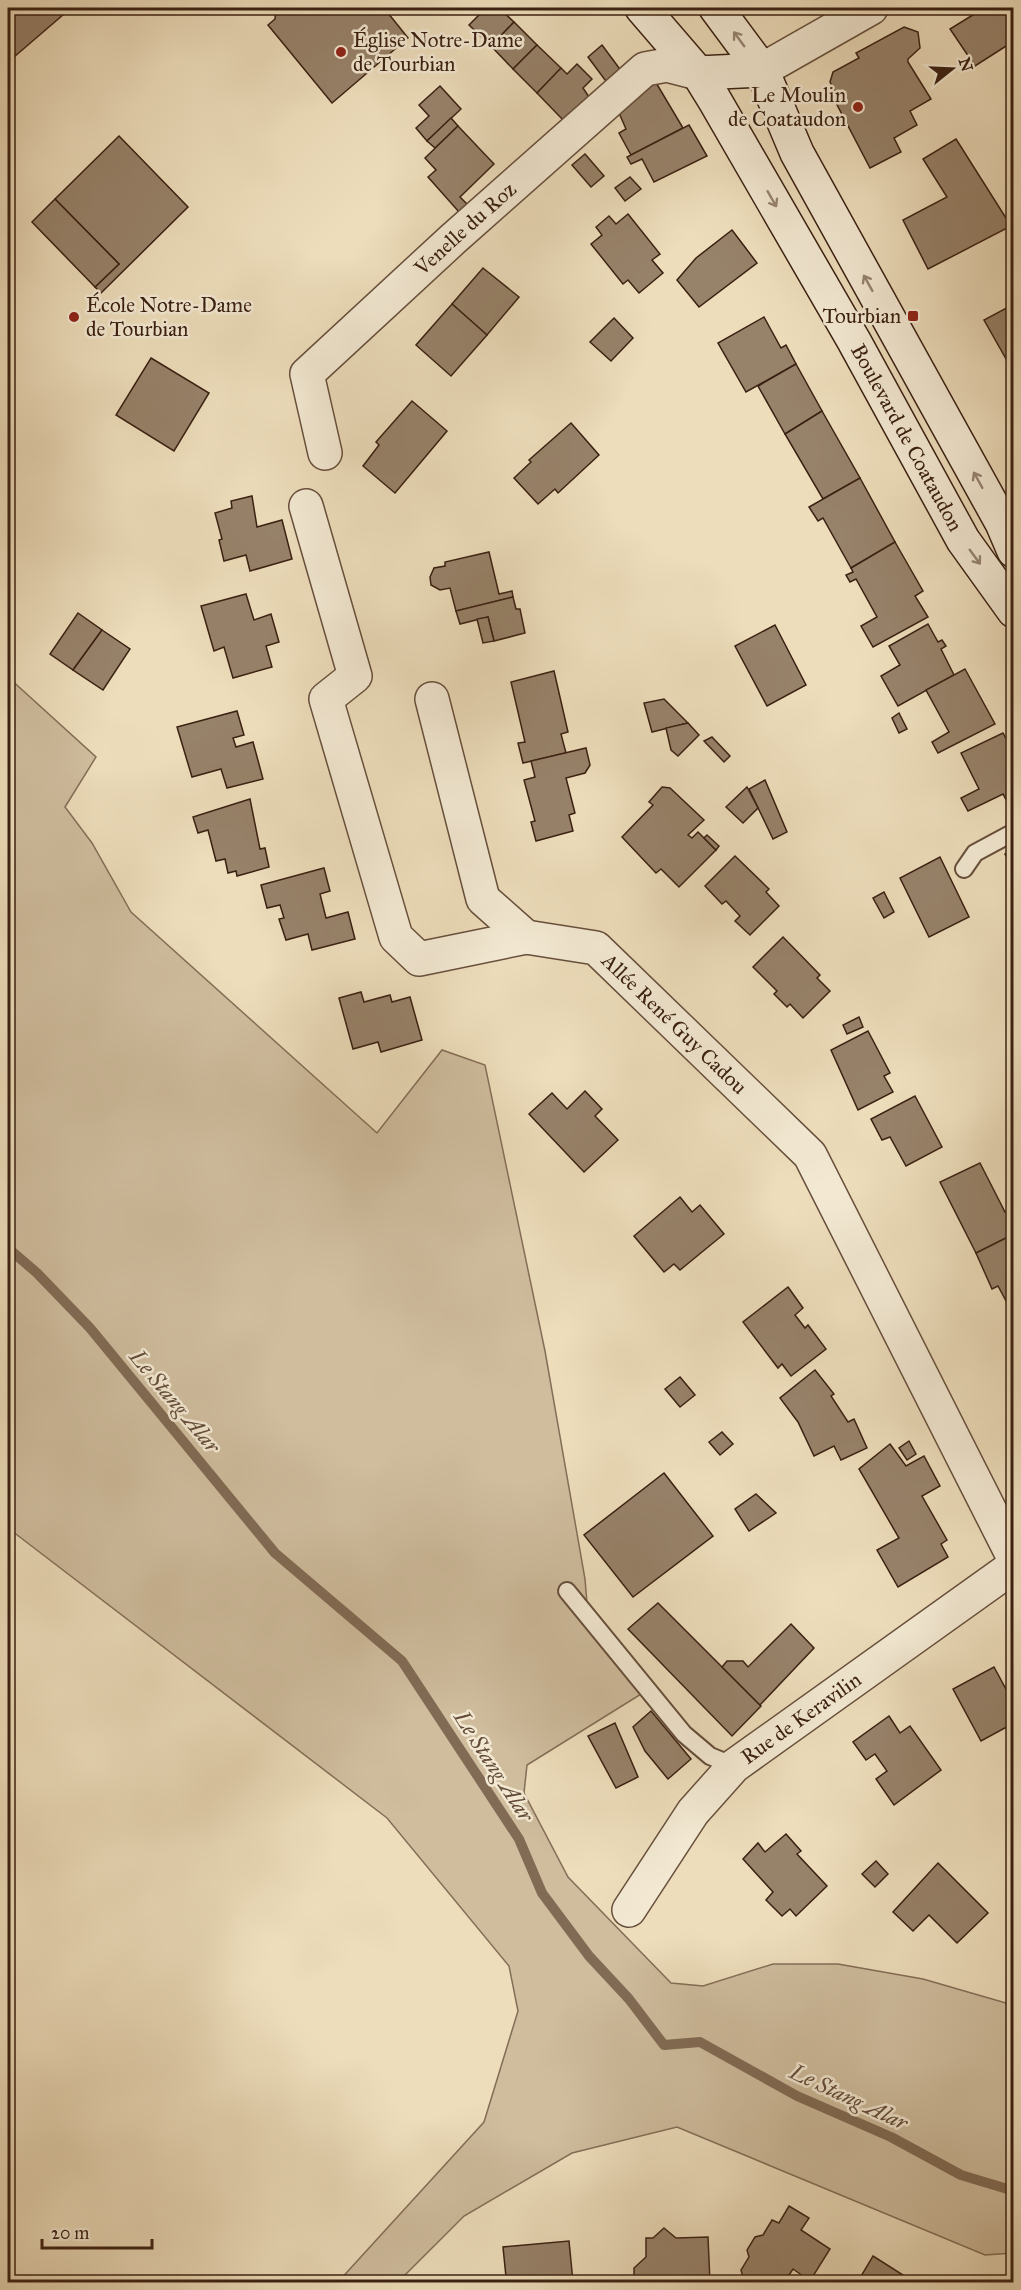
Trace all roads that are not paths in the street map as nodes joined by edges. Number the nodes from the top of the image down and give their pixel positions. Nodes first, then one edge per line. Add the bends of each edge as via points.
1 (642, 8) edge
2 (716, 8) edge
3 (871, 8) edge
4 (762, 70) junction
5 (698, 74) junction
6 (325, 453) dead end
7 (306, 506) dead end
8 (1014, 551) edge
9 (1014, 611) edge
10 (432, 699) dead end
11 (1014, 832) edge
12 (964, 869) dead end
13 (526, 937) junction
14 (1014, 1558) edge
15 (1014, 1566) edge
16 (567, 1591) dead end
17 (734, 1766) junction
18 (629, 1910) dead end

1 - 5 street, Boulevard de Coataudon
4 -> 2 street, Boulevard de Coataudon
3 - 4 street
4 - 5 street
8 -> 4 street, Boulevard de Coataudon via 797,153
5 - 6 street, Venelle du Roz via 667,65 645,69 307,374
5 -> 9 street, Boulevard de Coataudon via 854,341 963,540
7 - 13 street, Allée René Guy Cadou via 355,676 326,699 396,937 419,959
10 - 13 street via 483,899
11 - 12 lane via 975,853
13 - 14 street, Allée René Guy Cadou via 596,948 810,1155
15 - 17 street, Rue de Keravilin
16 - 17 lane via 684,1734 710,1756
17 - 18 street, Rue de Keravilin via 693,1812

